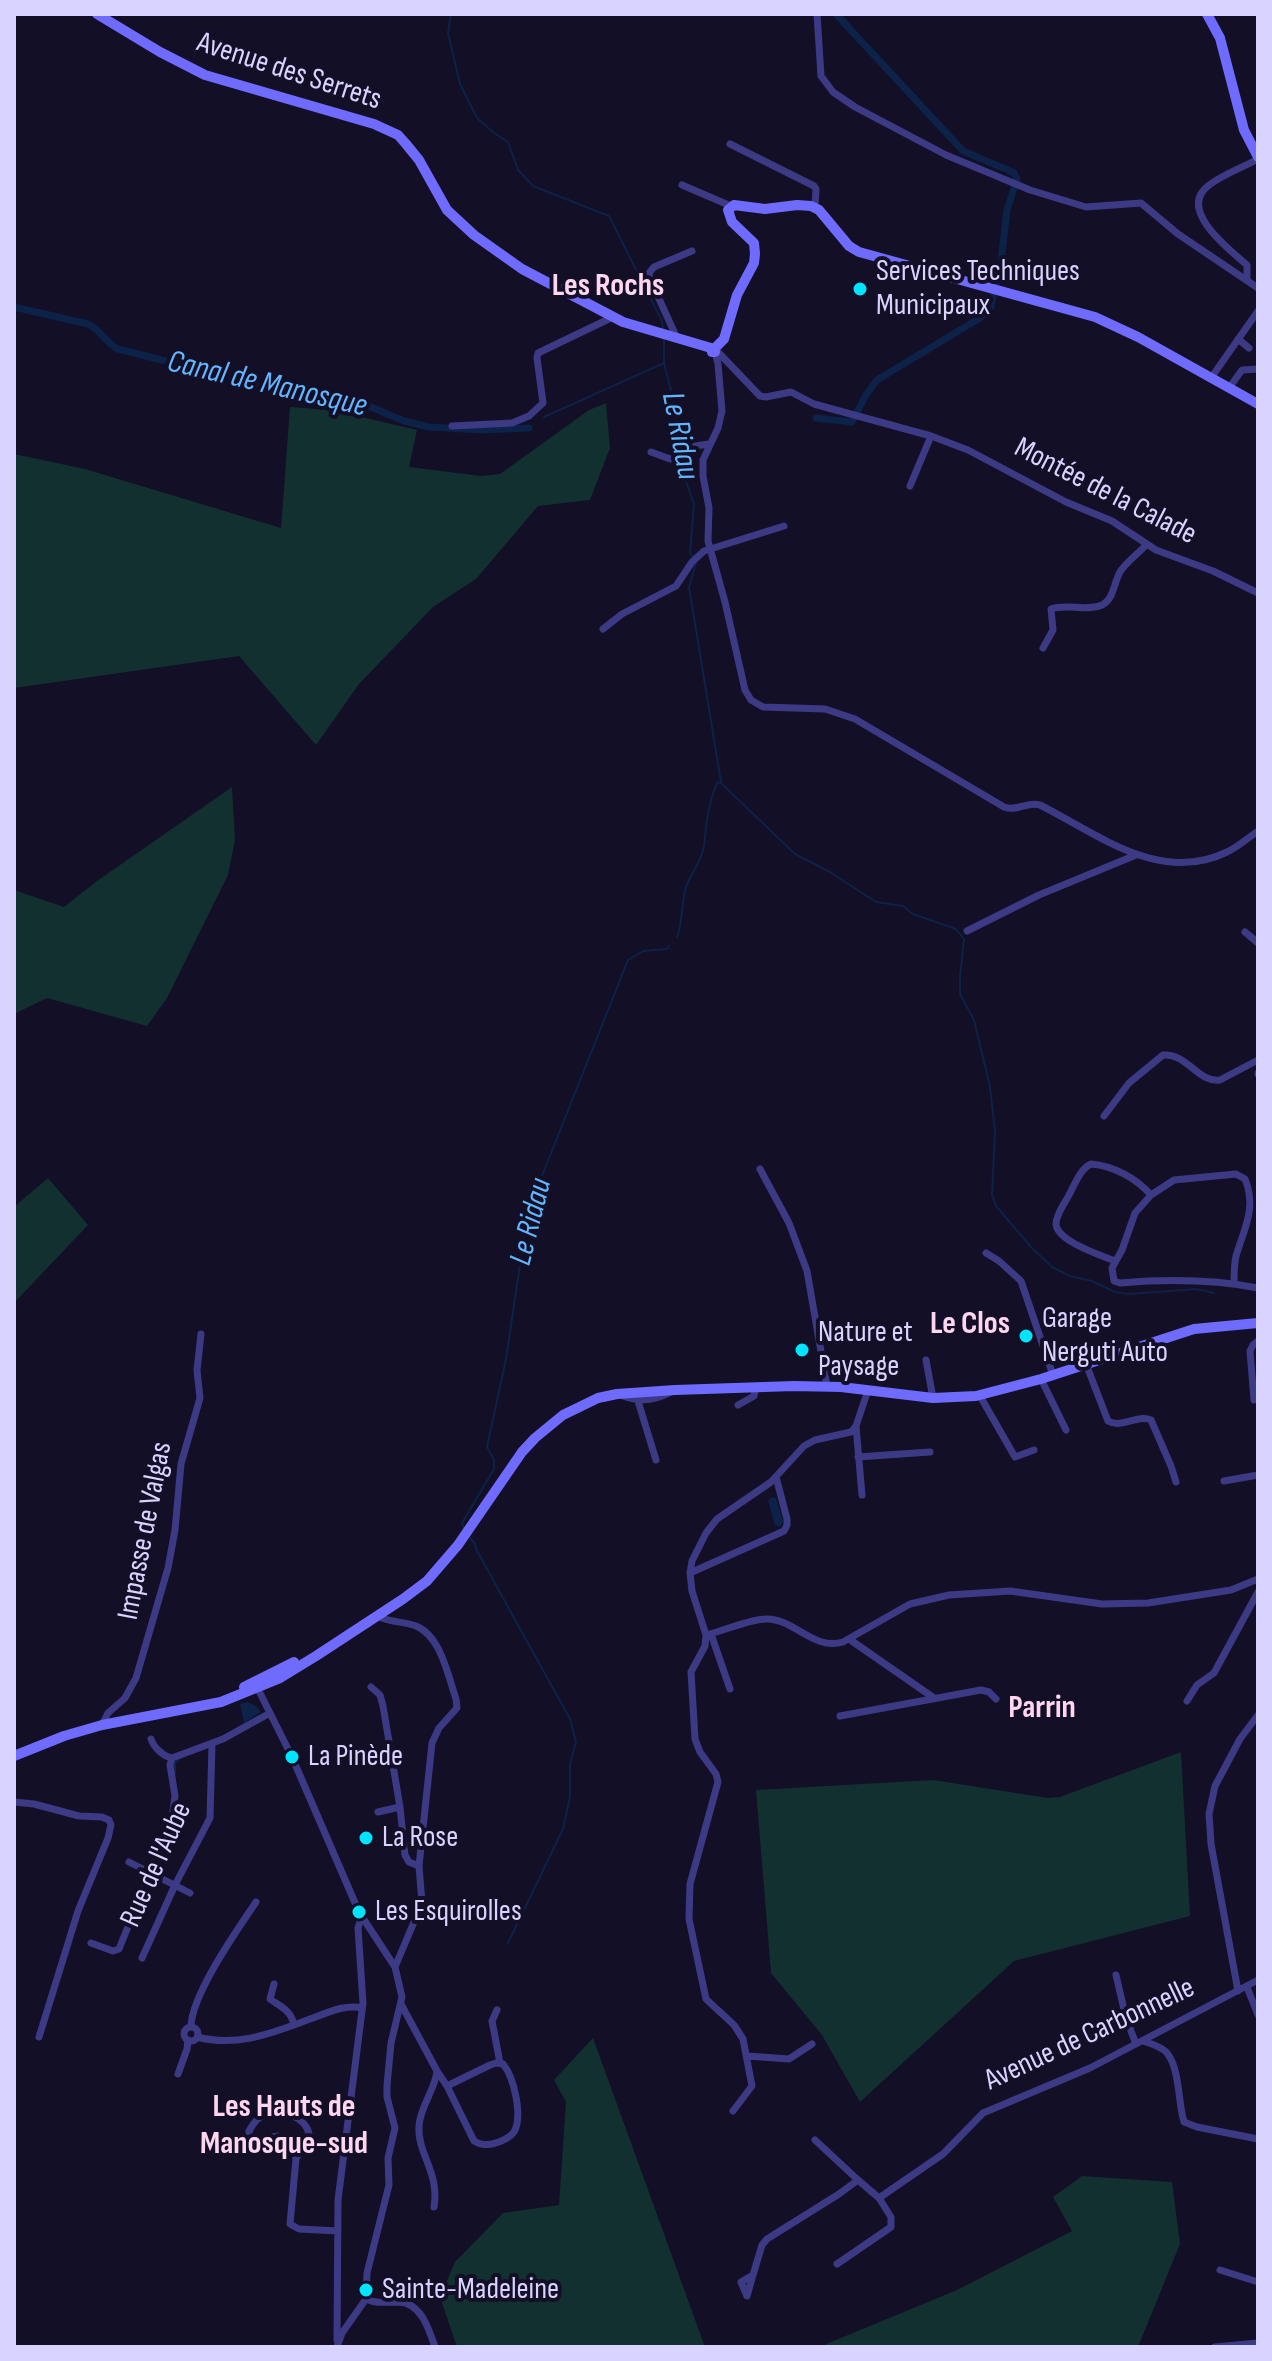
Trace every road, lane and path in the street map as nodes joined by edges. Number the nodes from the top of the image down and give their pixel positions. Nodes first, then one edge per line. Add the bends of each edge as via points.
1 (97, 14) edge
2 (817, 14) edge
3 (1207, 14) edge
4 (730, 144) dead end
5 (1258, 158) edge
6 (682, 185) dead end
7 (731, 206) junction
8 (815, 207) junction
9 (692, 251) dead end
10 (1247, 280) junction
11 (1258, 288) edge
12 (1258, 311) edge
13 (613, 317) junction
14 (668, 334) junction
15 (1238, 339) junction
16 (1249, 348) dead end
17 (715, 349) junction
18 (1257, 368) edge
19 (1211, 378) junction
20 (1229, 388) junction
21 (1258, 404) edge
22 (452, 426) dead end
23 (931, 436) junction
24 (709, 444) junction
25 (651, 452) dead end
26 (910, 486) dead end
27 (784, 526) dead end
28 (1147, 544) junction
29 (709, 548) junction
30 (1258, 593) edge
31 (603, 629) dead end
32 (1043, 648) dead end
33 (1258, 831) edge
34 (1137, 854) junction
35 (967, 931) dead end
36 (1245, 932) dead end
37 (1258, 943) edge
38 (1258, 1060) edge
39 (1104, 1116) dead end
40 (760, 1169) dead end
41 (1151, 1195) junction
42 (986, 1253) dead end
43 (1115, 1261) junction
44 (1234, 1283) junction
45 (1258, 1288) edge
46 (1258, 1323) edge
47 (201, 1334) dead end
48 (1258, 1341) edge
49 (926, 1360) dead end
50 (1086, 1364) junction
51 (1053, 1375) junction
52 (1041, 1379) junction
53 (827, 1386) junction
54 (756, 1387) junction
55 (675, 1390) junction
56 (868, 1390) junction
57 (617, 1394) junction
58 (980, 1396) junction
59 (933, 1398) junction
60 (1254, 1400) dead end
61 (638, 1401) junction
62 (738, 1405) dead end
63 (856, 1426) junction
64 (1066, 1430) dead end
65 (1034, 1450) dead end
66 (930, 1452) dead end
67 (858, 1457) junction
68 (656, 1460) dead end
69 (1258, 1475) edge
70 (776, 1477) junction
71 (1224, 1481) dead end
72 (1176, 1482) dead end
73 (862, 1495) dead end
74 (690, 1573) junction
75 (1258, 1579) edge
76 (1258, 1592) edge
77 (378, 1616) junction
78 (355, 1629) junction
79 (709, 1634) junction
80 (849, 1639) junction
81 (252, 1686) junction
82 (371, 1687) dead end
83 (730, 1689) dead end
84 (934, 1698) junction
85 (996, 1699) dead end
86 (1187, 1701) dead end
87 (270, 1713) junction
88 (1258, 1715) edge
89 (840, 1716) dead end
90 (102, 1725) junction
91 (151, 1739) dead end
92 (212, 1744) junction
93 (14, 1756) edge
94 (172, 1758) junction
95 (14, 1802) edge
96 (400, 1807) junction
97 (378, 1812) dead end
98 (129, 1862) dead end
99 (419, 1866) junction
100 (151, 1873) junction
101 (175, 1885) junction
102 (190, 1893) dead end
103 (256, 1902) dead end
104 (362, 1915) junction
105 (91, 1943) dead end
106 (142, 1958) dead end
107 (395, 1967) junction
108 (1116, 1975) dead end
109 (1258, 1980) edge
110 (274, 1984) dead end
111 (1242, 1989) junction
112 (401, 2004) junction
113 (362, 2008) junction
114 (497, 2010) dead end
115 (1258, 2015) edge
116 (294, 2025) junction
117 (191, 2027) junction
118 (39, 2037) dead end
119 (197, 2037) junction
120 (188, 2040) junction
121 (1140, 2042) junction
122 (812, 2044) dead end
123 (747, 2056) junction
124 (500, 2063) junction
125 (437, 2071) junction
126 (178, 2074) dead end
127 (447, 2086) junction
128 (733, 2111) dead end
129 (1258, 2139) edge
130 (815, 2140) dead end
131 (296, 2159) junction
132 (858, 2180) junction
133 (879, 2198) junction
134 (434, 2207) dead end
135 (338, 2231) junction
136 (837, 2264) dead end
137 (1220, 2270) dead end
138 (753, 2275) dead end
139 (1258, 2282) edge
140 (364, 2301) junction
141 (1258, 2343) edge
142 (337, 2344) edge
143 (435, 2347) edge
144 (1215, 2347) edge

1 - 13 street, Avenue des Serrets via 205,75 398,135 447,210 474,235 522,269
2 - 10 street via 821,76 855,107 972,168 1021,187 1086,207 1141,203
3 - 5 street via 1220,38 1244,130
4 - 8 street via 814,186
5 - 10 street via 1208,186 1199,202 1202,218 1247,265
6 - 7 street
7 - 8 street
7 - 17 street via 732,222 754,243 754,263 737,295 728,331
8 - 19 street via 859,252 1095,317
9 - 14 street via 649,273
10 - 11 street
12 - 15 street
13 - 14 street, Avenue des Serrets
13 - 22 street via 538,353 543,403 529,416 512,423
14 - 17 street, Avenue des Serrets
15 - 16 street
15 - 19 street
17 - 23 street, Montée de la Calade via 760,396 791,392 814,404
17 - 24 street via 722,411
18 - 20 street via 1242,370
19 - 20 street
20 - 21 street
23 - 26 street
23 - 28 street, Montée de la Calade via 1112,521
24 - 25 street via 670,459
24 - 29 street via 702,468
27 - 29 street
28 - 30 street, Montée de la Calade
28 - 32 street via 1122,570 1103,604 1052,608 1053,630
29 - 31 street via 676,586
29 - 34 street via 751,700 763,707 836,711 1004,807 1040,805
33 - 34 street via 1227,852 1200,860
34 - 35 street
36 - 37 street
38 - 39 street via 1213,1081 1180,1058 1163,1055 1129,1083
40 - 53 street via 785,1213 807,1271
41 - 43 street via 1135,1213
41 - 43 street via 1134,1179 1091,1164 1058,1215 1057,1230 1066,1238
41 - 44 street via 1174,1180 1242,1176 1251,1205
42 - 51 street via 1021,1281
43 - 44 street via 1116,1283
44 - 45 street
46 - 50 street via 1194,1329
47 - 90 street, Impasse de Valgas via 200,1398 181,1464 168,1568 136,1678
48 - 60 street via 1250,1354
49 - 59 street
50 - 51 street
50 - 72 street via 1108,1421 1151,1420
51 - 52 street
52 - 58 street
52 - 64 street
53 - 54 street
53 - 56 street
54 - 55 street
54 - 62 street via 754,1396
55 - 57 street
55 - 61 street
56 - 59 street
56 - 63 street
57 - 61 street
57 - 77 street via 578,1406 542,1432 436,1571
58 - 59 street
58 - 65 street via 1015,1457
61 - 68 street
63 - 67 street
63 - 70 street via 848,1434 809,1443
66 - 67 street
67 - 73 street
69 - 71 street
70 - 74 street via 717,1519 695,1554
70 - 74 street via 787,1519 784,1531
74 - 79 street via 693,1598
75 - 80 street via 1231,1590 1148,1603 1102,1604 1010,1591 949,1595 910,1604
76 - 86 street via 1214,1673
77 - 78 street
77 - 99 street via 421,1628 433,1639 456,1699 455,1712 432,1743
78 - 81 street
78 - 81 street via 316,1656
79 - 80 street via 768,1619 831,1645
79 - 83 street
79 - 123 street via 691,1672 695,1739 718,1782 690,1884 689,1919 706,1999 734,2025
80 - 84 street
81 - 87 street
81 - 90 street via 221,1702
82 - 96 street via 382,1699
84 - 85 street via 984,1690
84 - 89 street
87 - 92 street
87 - 104 street
88 - 111 street via 1215,1786 1209,1814
90 - 93 street
91 - 94 street
92 - 94 street
92 - 101 street, Rue de l'Aube via 211,1814
94 - 100 street via 173,1812
95 - 118 street via 102,1817 111,1825
96 - 97 street
96 - 99 street via 405,1855
98 - 100 street
99 - 107 street via 422,1903
100 - 101 street
100 - 105 street via 119,1949
101 - 102 street
101 - 106 street, Rue de l'Aube
103 - 117 street via 210,1976
104 - 107 street
104 - 113 street
107 - 112 street
108 - 121 street via 1126,2018
109 - 111 street, Avenue de Carbonnelle
110 - 116 street via 270,1999 285,2008
111 - 115 street
111 - 121 street, Avenue de Carbonnelle
112 - 125 street
112 - 140 street via 387,2072 395,2128 389,2185
113 - 116 street via 344,2007
113 - 135 street
114 - 124 street via 492,2021
116 - 119 street via 242,2040
117 - 119 street
117 - 120 street via 184,2033
119 - 120 street
120 - 126 street
121 - 129 street via 1168,2055 1184,2122
121 - 133 street, Avenue de Carbonnelle via 983,2113 943,2154
122 - 123 street via 789,2059
123 - 128 street via 752,2086
124 - 127 street
124 - 127 street via 514,2083 517,2121 504,2140 485,2145 474,2141
125 - 127 street
125 - 134 street via 419,2126 436,2187
130 - 132 street
131 - 131 street via 309,2134 305,2123 277,2112 259,2118 249,2131 250,2142 259,2146 280,2136 293,2146
131 - 135 street via 290,2224
132 - 133 street
132 - 138 street via 767,2239
133 - 136 street via 891,2227
135 - 142 street
137 - 139 street
140 - 142 street
140 - 143 street via 413,2306
141 - 144 street

